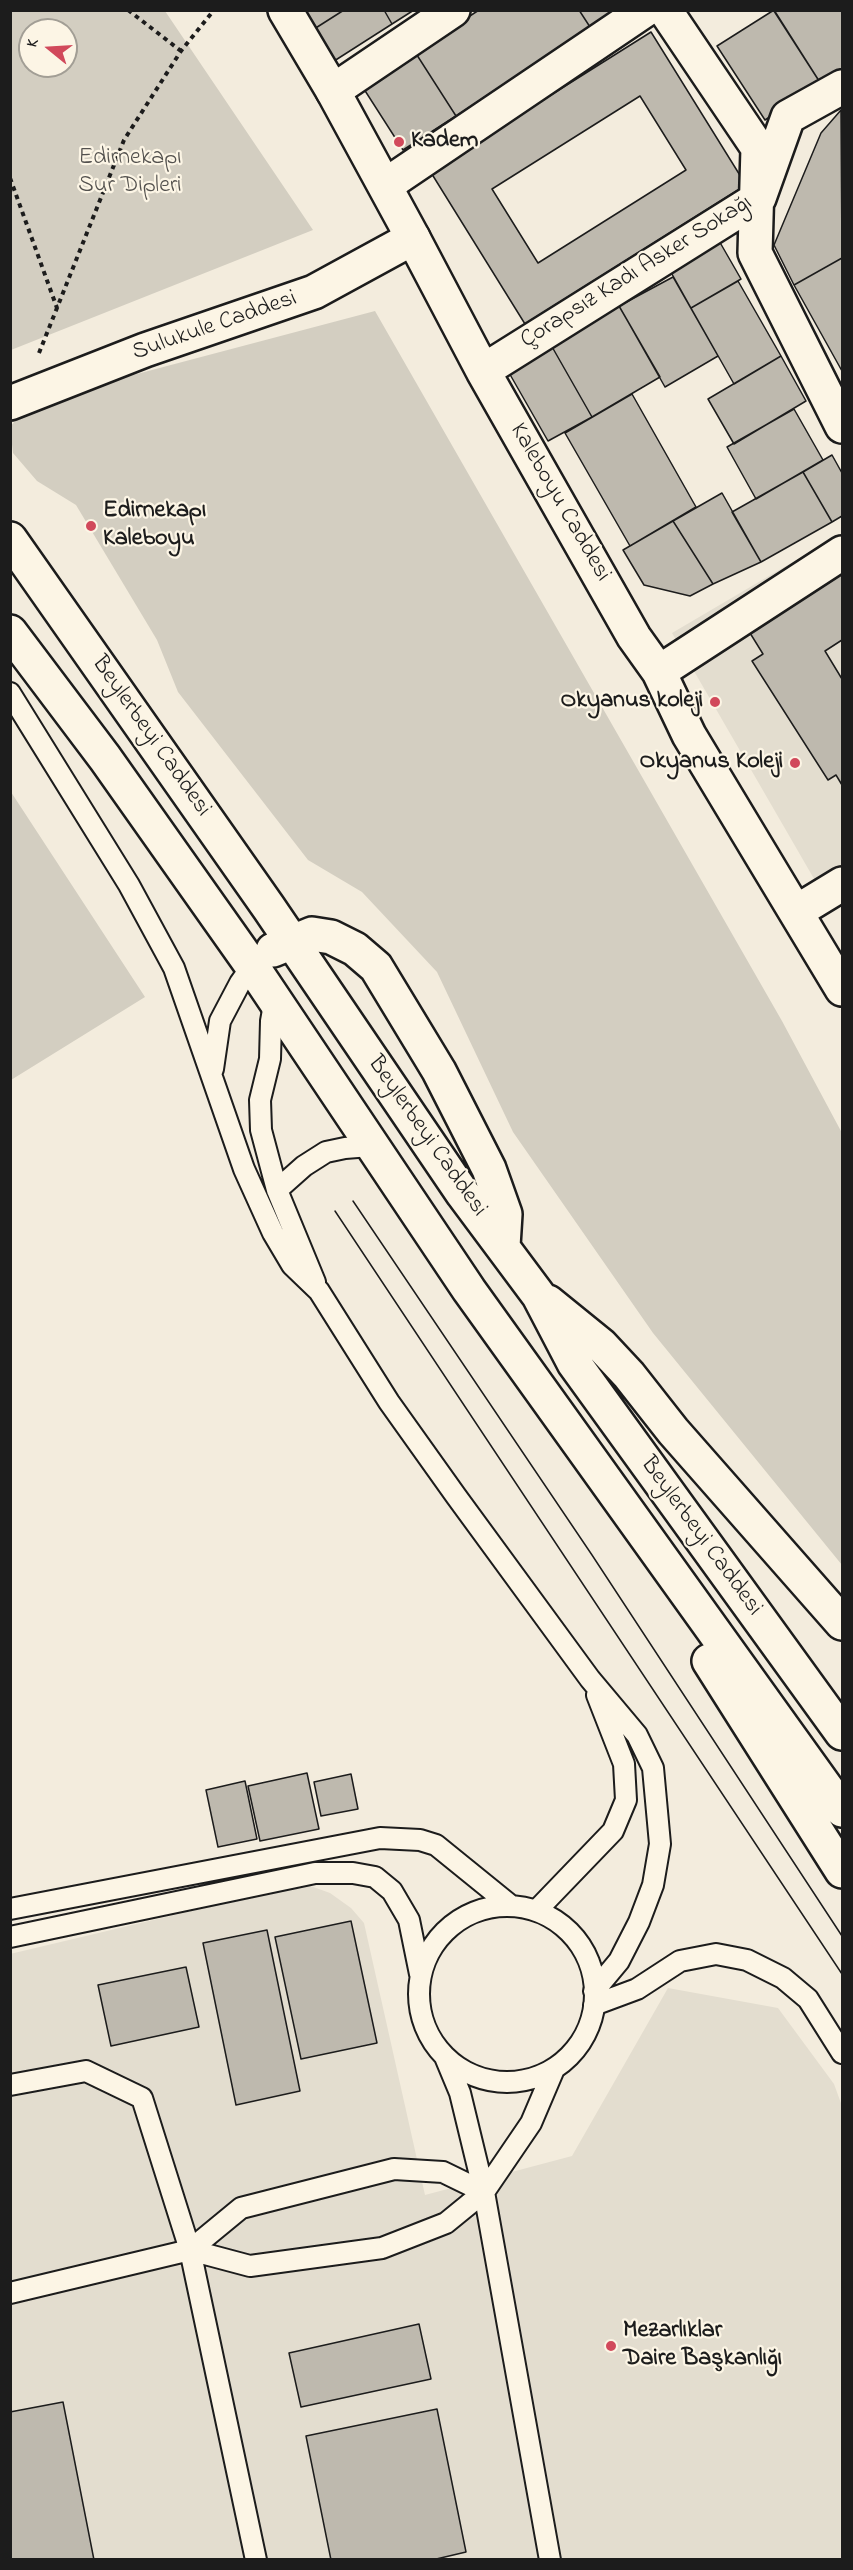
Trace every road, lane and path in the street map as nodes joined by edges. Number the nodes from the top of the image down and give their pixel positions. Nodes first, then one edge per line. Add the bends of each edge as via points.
1 (128, 10) edge
2 (214, 10) edge
3 (285, 10) edge
4 (453, 10) edge
5 (645, 10) edge
6 (665, 10) edge
7 (181, 51) junction
8 (843, 87) edge
9 (333, 91) junction
10 (10, 178) edge
11 (386, 185) junction
12 (759, 198) junction
13 (413, 238) junction
14 (57, 309) junction
15 (483, 371) junction
16 (15, 401) edge
17 (843, 426) edge
18 (10, 539) edge
19 (843, 554) edge
20 (10, 632) edge
21 (659, 672) junction
22 (10, 693) edge
23 (843, 884) edge
24 (796, 912) junction
25 (292, 942) junction
26 (252, 966) junction
27 (843, 989) edge
28 (275, 999) junction
29 (212, 1075) junction
30 (370, 1146) junction
31 (277, 1190) junction
32 (503, 1246) junction
33 (319, 1291) junction
34 (539, 1296) junction
35 (661, 1556) junction
36 (843, 1623) edge
37 (590, 1679) junction
38 (843, 1733) edge
39 (843, 1810) edge
40 (843, 1871) edge
41 (510, 1905) junction
42 (10, 1909) edge
43 (537, 1911) junction
44 (10, 1937) edge
45 (420, 1974) junction
46 (594, 1998) junction
47 (843, 2053) edge
48 (445, 2057) junction
49 (554, 2069) junction
50 (10, 2085) edge
51 (484, 2192) junction
52 (190, 2250) junction
53 (10, 2293) edge
54 (256, 2559) edge
55 (550, 2559) edge

1 - 7 path
2 - 7 path
3 - 9 main road, Kaleboyu Caddesi
4 - 9 main road
5 - 11 main road
6 - 12 main road via 758,148
7 - 14 path via 124,140
8 - 12 main road, Çorapsız Kadı Asker Sokağı via 788,117
9 - 11 main road, Kaleboyu Caddesi
10 - 14 path
11 - 13 main road, Kaleboyu Caddesi
12 - 15 main road, Çorapsız Kadı Asker Sokağı
12 - 17 main road via 755,253
13 - 15 main road, Kaleboyu Caddesi
13 - 16 main road, Sulukule Caddesi via 314,292 145,350
14 - 16 path
15 - 21 main road, Kaleboyu Caddesi via 634,637
18 - 25 main road, Beylerbeyi Caddesi
19 - 21 main road
20 - 26 main road, Beylerbeyi Caddesi via 105,758
21 - 24 main road, Kaleboyu Caddesi via 689,735
22 - 29 lane via 161,940
23 - 24 main road
24 - 27 main road, Kaleboyu Caddesi
25 - 26 main road via 275,948
25 - 28 main road
25 - 32 main road, Beylerbeyi Caddesi via 463,1194
25 - 32 main road via 312,934 330,937 367,956 376,967 439,1071 489,1169 505,1214
26 - 28 main road, Beylerbeyi Caddesi
26 - 29 lane via 220,1021
28 - 30 main road, Beylerbeyi Caddesi
28 - 31 lane via 270,1059 260,1100 261,1130
29 - 33 lane via 244,1169 273,1233 292,1265
30 - 31 lane via 326,1152
30 - 35 main road, Beylerbeyi Caddesi
31 - 33 lane
32 - 34 main road, Beylerbeyi Caddesi
33 - 37 lane via 389,1402
34 - 36 main road via 601,1346 629,1375
34 - 38 main road, Beylerbeyi Caddesi via 574,1363
35 - 39 main road, Beylerbeyi Caddesi
35 - 40 main road via 696,1641
37 - 43 lane via 624,1764 626,1800 613,1832
37 - 46 lane via 637,1736 653,1768 660,1844 653,1885 639,1922
41 - 42 lane via 436,1845 380,1838
41 - 43 lane
41 - 45 lane via 480,1909 453,1923 432,1946
43 - 46 lane via 562,1924 581,1945 592,1971
44 - 45 lane via 315,1873 353,1873 375,1877 392,1891 409,1920
45 - 48 lane via 422,2014 428,2033
46 - 47 lane via 637,1989 680,1961 716,1954 747,1960 783,1978 808,2000
46 - 49 lane via 589,2026 574,2050
48 - 49 lane via 470,2075 500,2082 528,2080
48 - 51 lane via 460,2093
49 - 51 lane via 531,2123
50 - 52 lane via 86,2072 142,2098
51 - 52 lane via 446,2223 382,2248 249,2266
51 - 52 lane via 443,2172 394,2169 241,2208
51 - 55 lane
52 - 53 lane
52 - 54 lane

